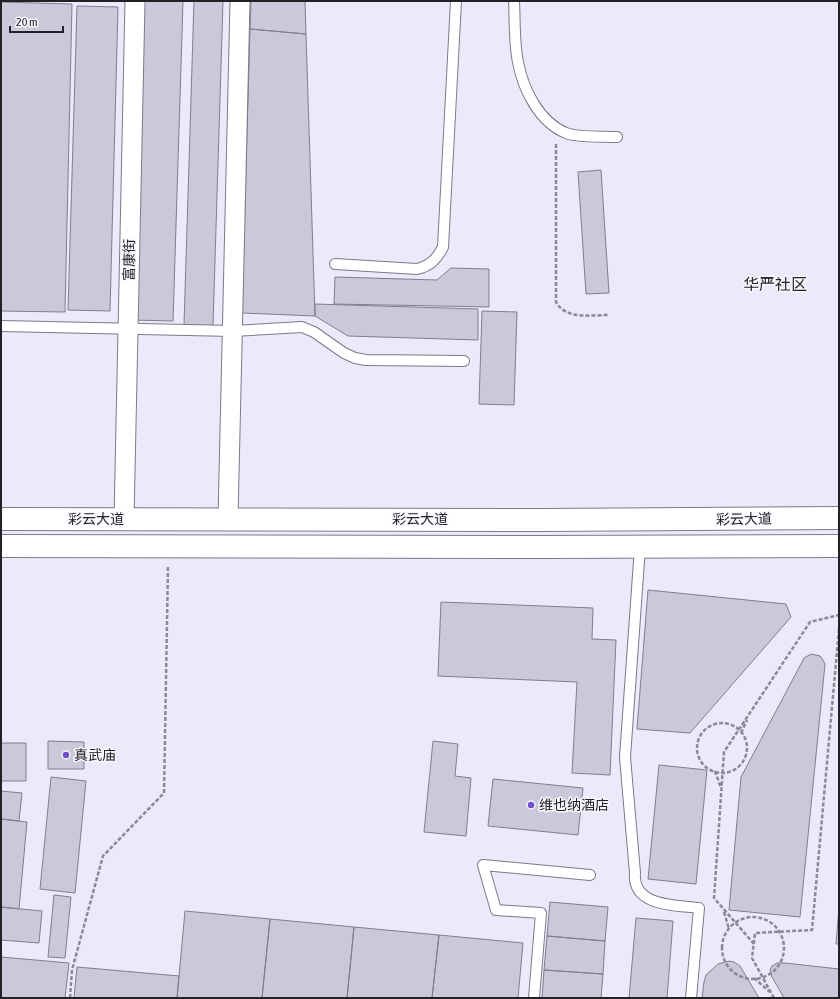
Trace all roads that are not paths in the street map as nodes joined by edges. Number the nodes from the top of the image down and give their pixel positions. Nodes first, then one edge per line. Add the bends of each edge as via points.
1 (135, 1) edge
2 (240, 1) edge
3 (456, 1) edge
4 (514, 1) edge
5 (617, 136) dead end
6 (335, 264) dead end
7 (1, 326) edge
8 (128, 329) junction
9 (233, 331) junction
10 (464, 361) dead end
11 (1, 518) edge
12 (228, 518) junction
13 (839, 518) edge
14 (124, 519) junction
15 (1, 546) edge
16 (839, 546) edge
17 (640, 547) junction
18 (590, 875) dead end
19 (534, 998) edge
20 (691, 998) edge

1 - 8 street, 富康街
2 - 9 street
3 - 6 lane via 443,247 432,262 417,269
4 - 5 lane via 518,62 525,87 536,106 550,124 567,134
7 - 8 lane
8 - 9 lane
8 - 14 street, 富康街
9 - 10 lane via 302,327 355,358
9 - 12 street
11 - 14 main road, 彩云大道
12 - 13 main road, 彩云大道
12 - 14 main road, 彩云大道
15 - 17 main road, 彩云大道
16 - 17 main road, 彩云大道
17 - 20 lane via 625,757 634,881 648,899 661,904 699,908
18 - 19 lane via 483,865 496,910 541,913

